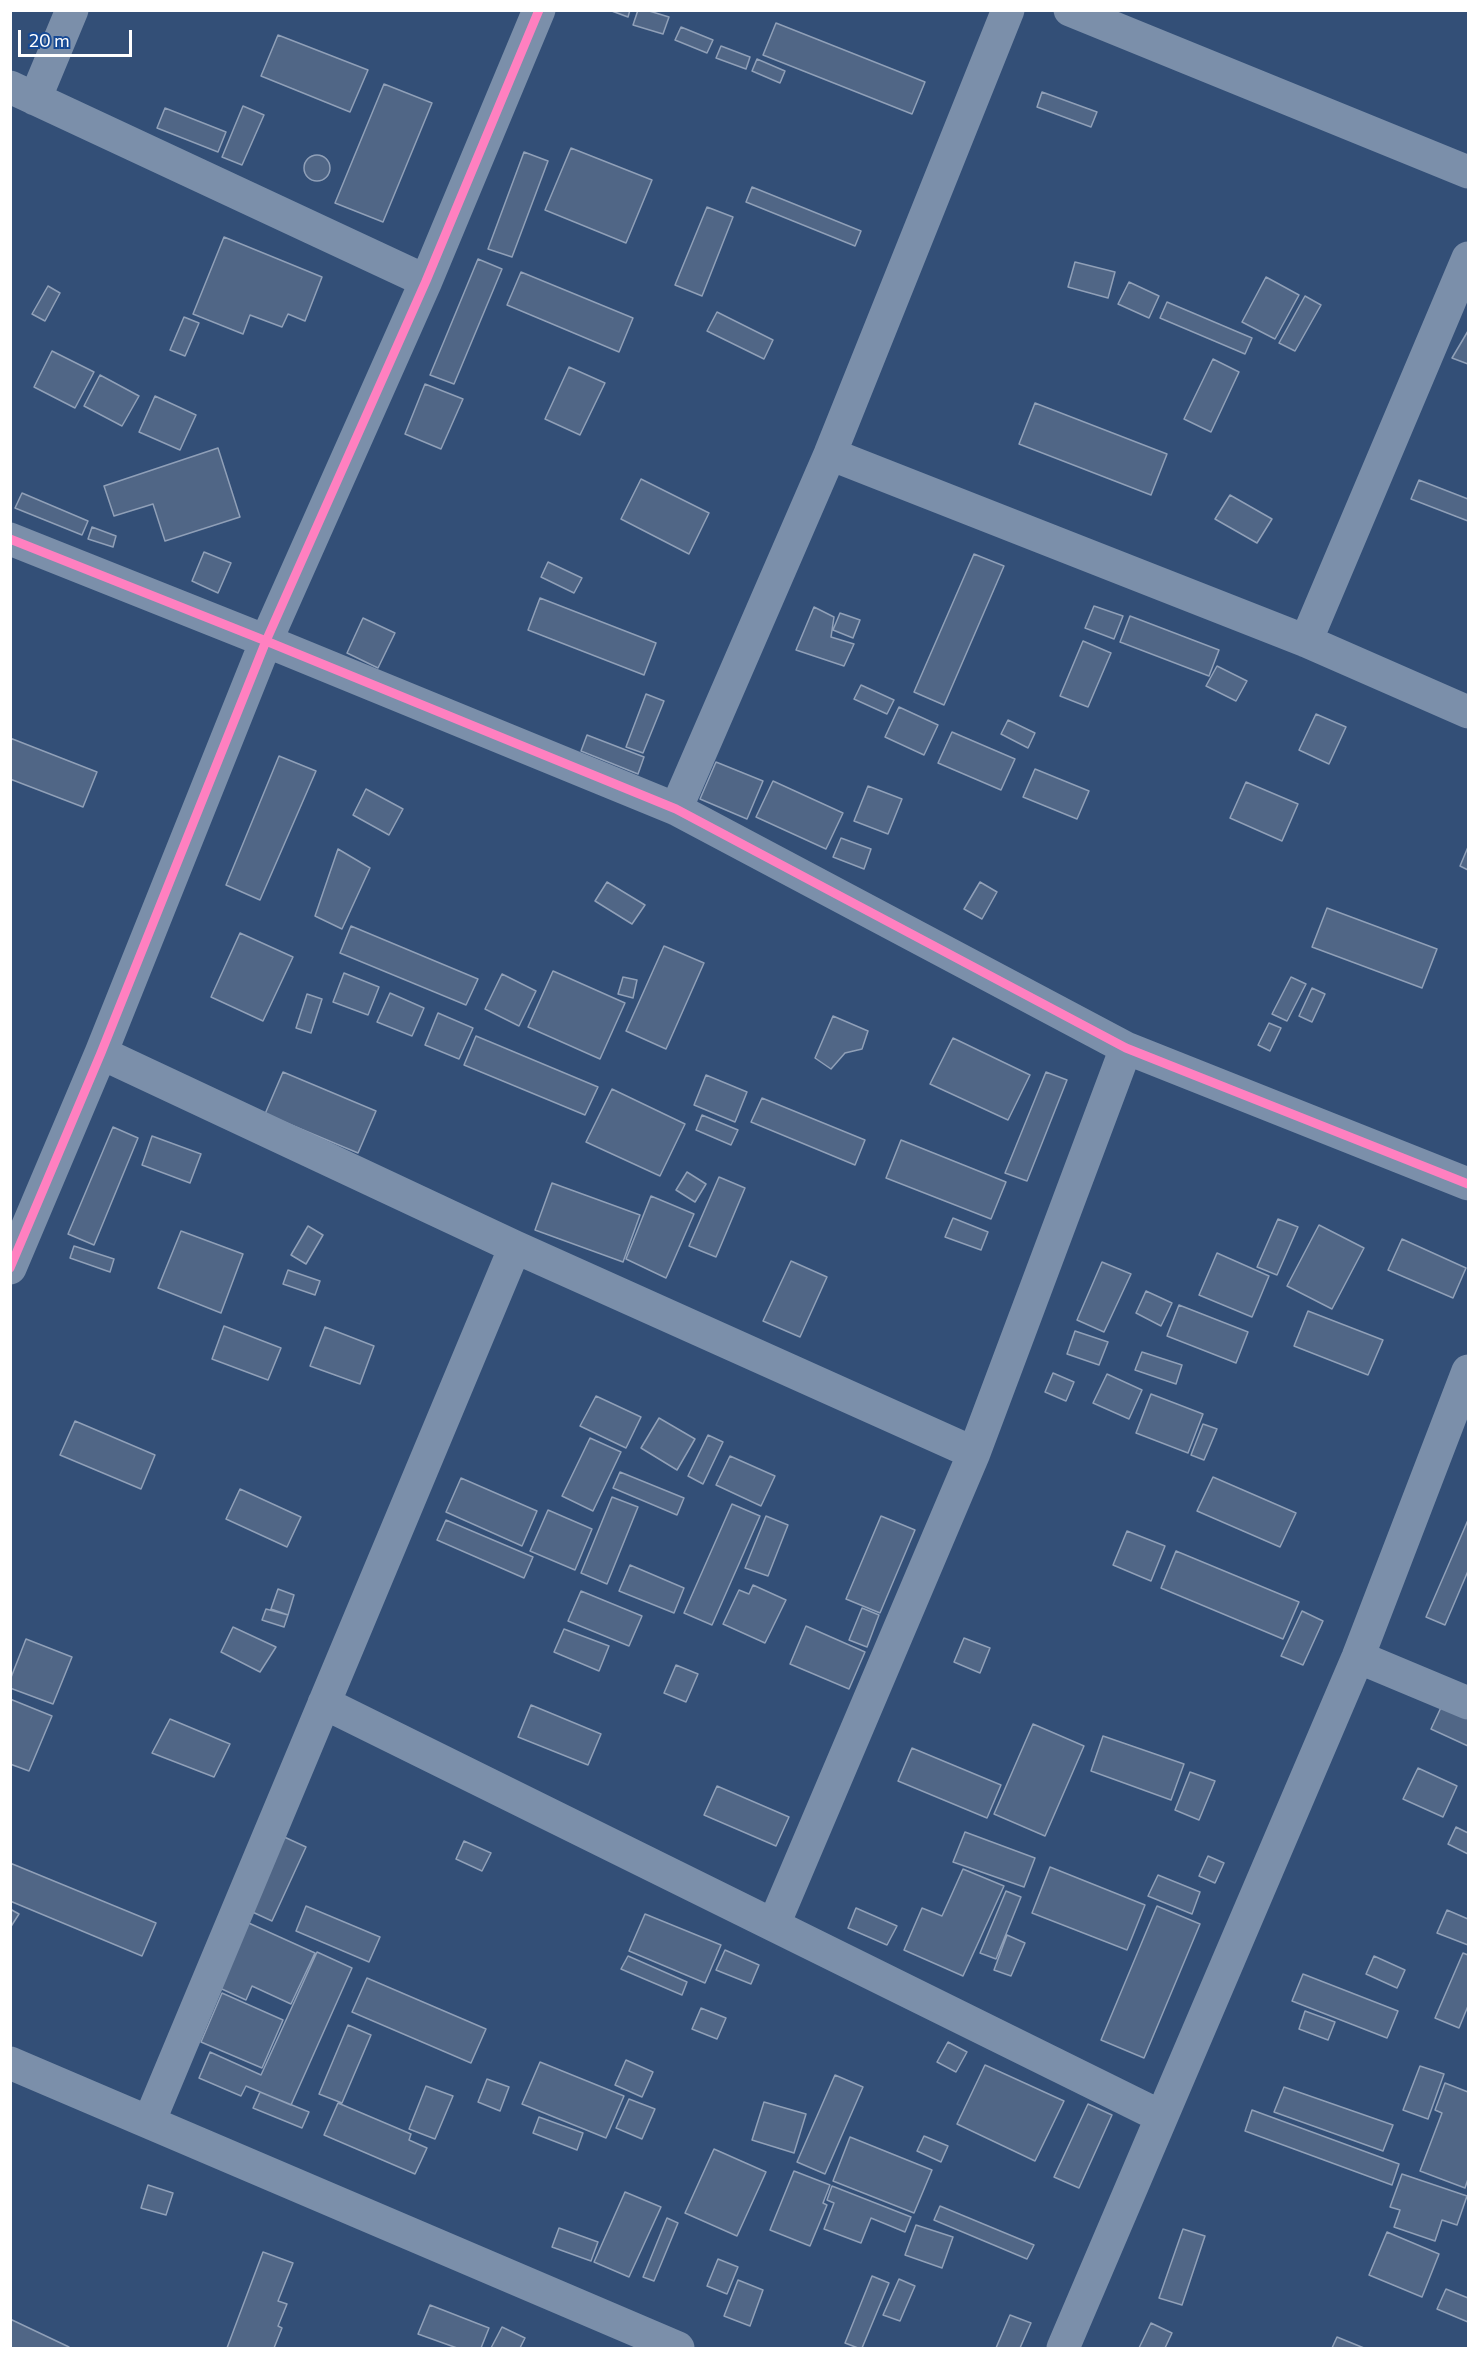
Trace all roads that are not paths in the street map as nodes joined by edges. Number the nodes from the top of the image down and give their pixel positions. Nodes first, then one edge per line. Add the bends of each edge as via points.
1 (72, 10) edge
2 (539, 10) edge
3 (1008, 10) edge
4 (1070, 10) edge
5 (23, 93) edge
6 (1468, 172) edge
7 (1468, 258) edge
8 (426, 281) junction
9 (830, 454) junction
10 (10, 539) edge
11 (266, 641) junction
12 (1306, 641) junction
13 (1468, 712) edge
14 (676, 809) junction
15 (1126, 1047) junction
16 (101, 1053) junction
17 (1468, 1184) edge
18 (514, 1247) junction
19 (10, 1268) edge
20 (1468, 1371) edge
21 (974, 1453) junction
22 (1358, 1657) junction
23 (324, 1703) junction
24 (1468, 1703) edge
25 (774, 1924) junction
26 (10, 2063) edge
27 (1160, 2116) junction
28 (149, 2122) junction
29 (620, 2337) edge
30 (678, 2349) edge
31 (1063, 2349) edge

1 - 5 street
2 - 8 street
3 - 9 street
4 - 6 street
5 - 8 street
7 - 12 street
8 - 11 street
9 - 12 street
9 - 14 street
10 - 11 street
11 - 14 street
11 - 16 street
12 - 13 street
14 - 15 street
15 - 17 street
15 - 21 street
16 - 18 street
16 - 19 street
18 - 21 street
18 - 23 street
20 - 22 street
21 - 25 street
22 - 24 street
22 - 27 street
23 - 25 street
23 - 28 street
25 - 27 street
26 - 28 street
27 - 31 street
28 - 29 street
29 - 30 street

